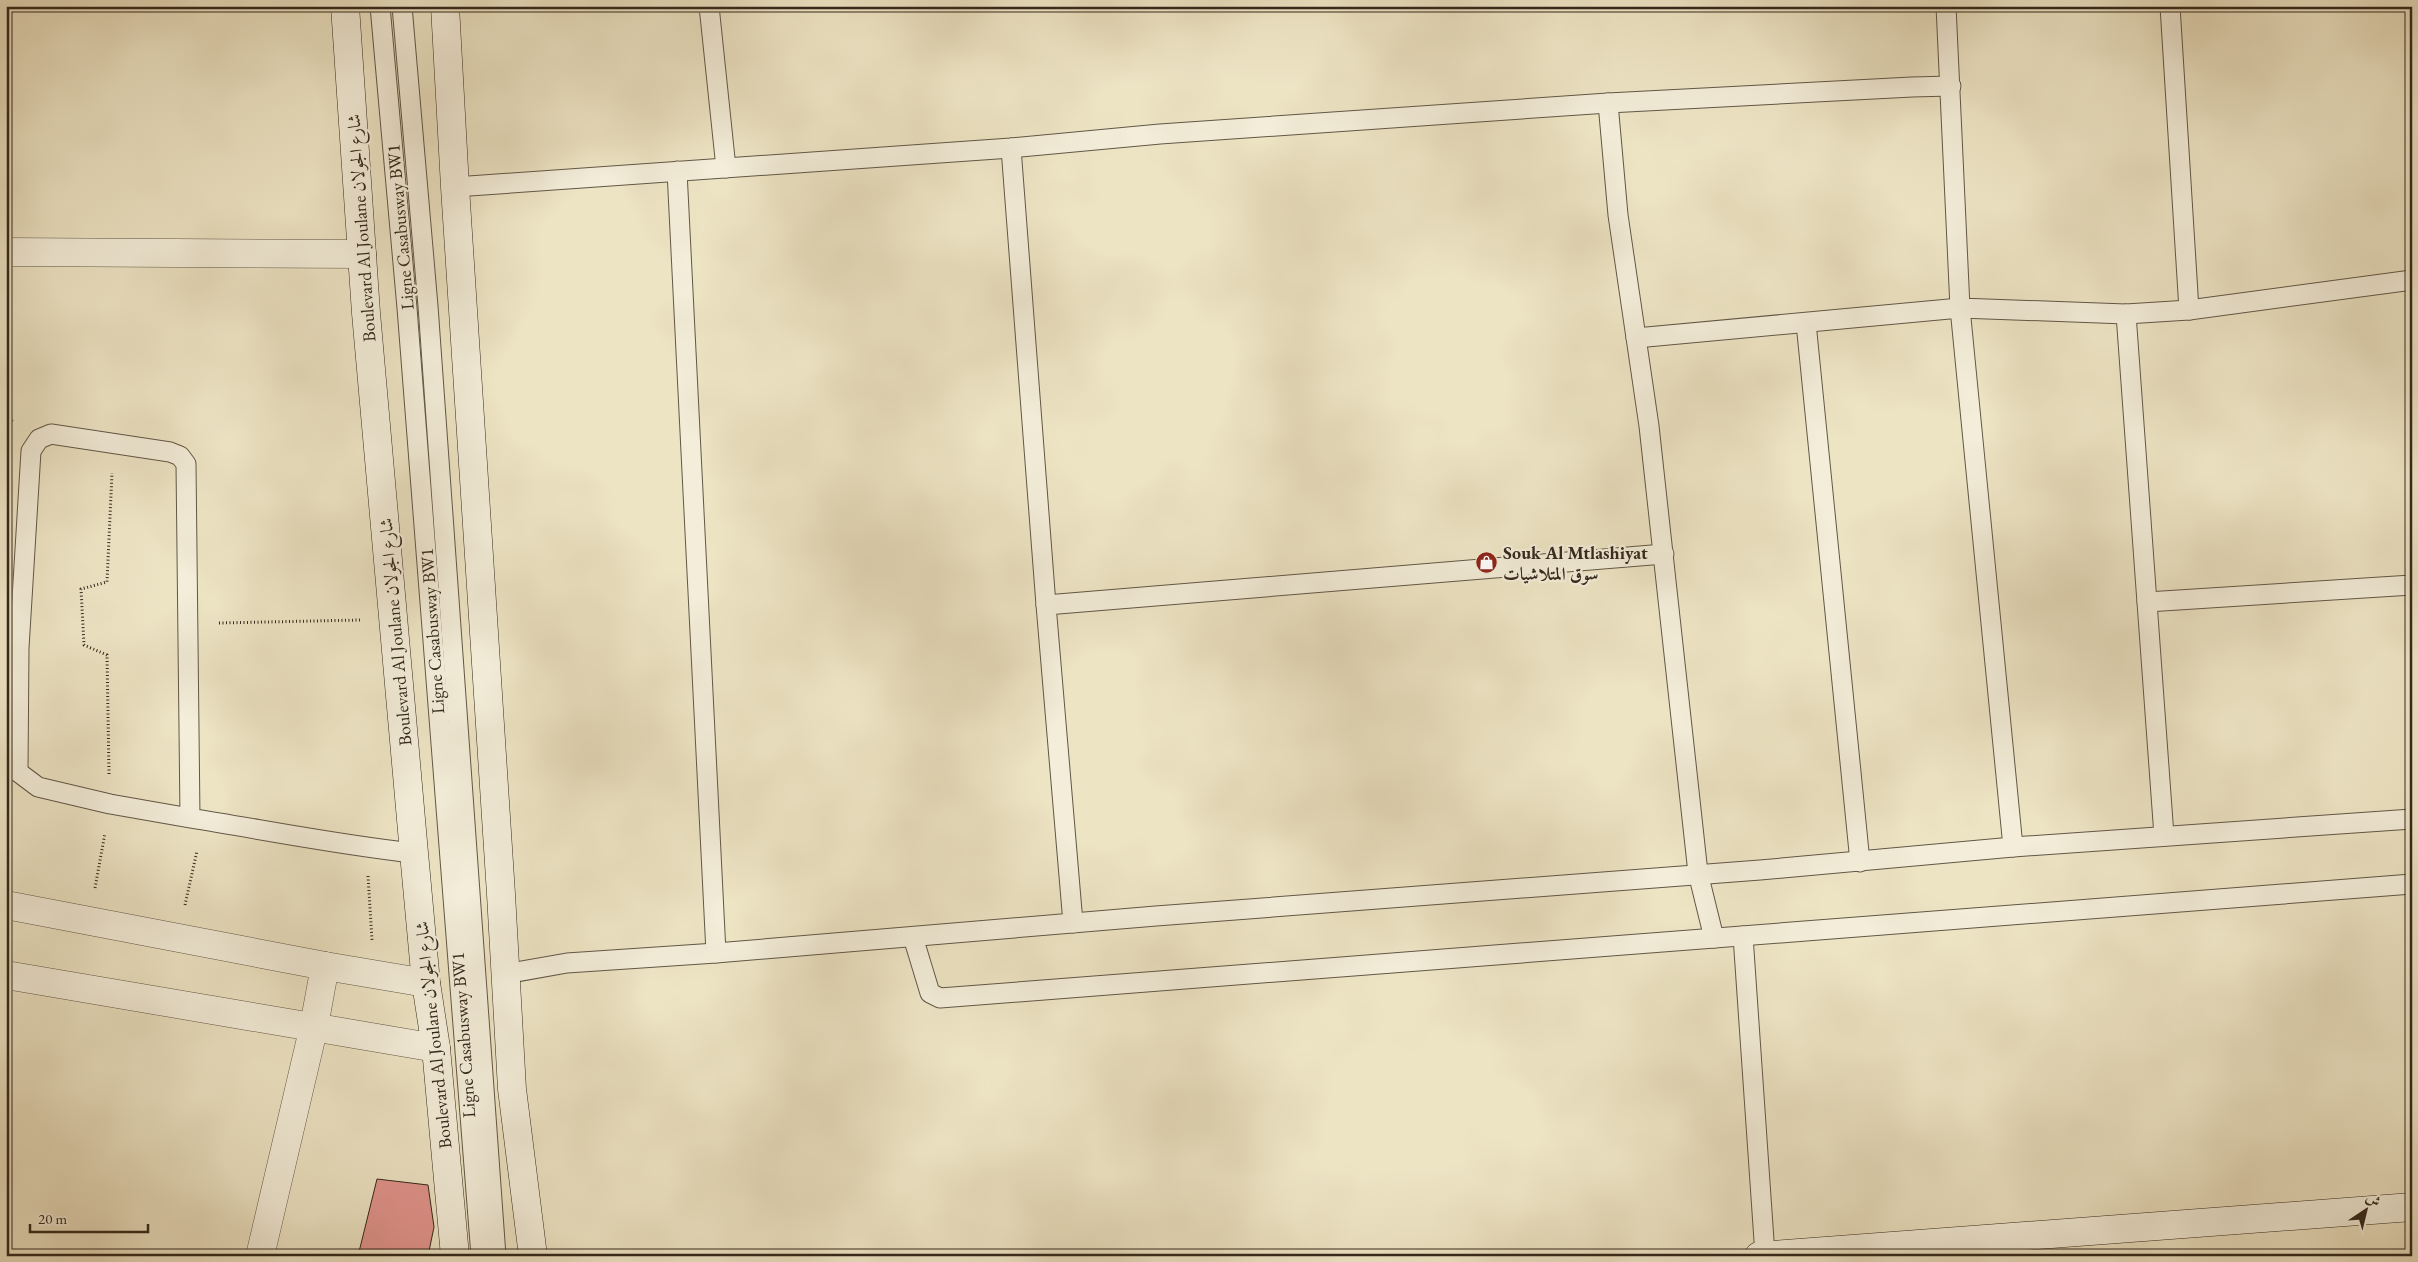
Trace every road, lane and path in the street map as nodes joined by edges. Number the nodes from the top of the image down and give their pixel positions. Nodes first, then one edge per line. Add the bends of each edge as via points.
1 (345, 6) edge
2 (380, 6) edge
3 (402, 6) edge
4 (445, 6) edge
5 (709, 6) edge
6 (1946, 6) edge
7 (2170, 6) edge
8 (1951, 86) junction
9 (1608, 103) junction
10 (1011, 148) junction
11 (726, 168) junction
12 (677, 171) junction
13 (455, 187) junction
14 (6, 252) edge
15 (362, 254) junction
16 (2412, 280) edge
17 (1960, 308) junction
18 (2189, 310) junction
19 (2126, 314) junction
20 (1806, 323) junction
21 (1636, 338) junction
22 (113, 443) junction
23 (1664, 554) junction
24 (2412, 586) edge
25 (2147, 602) junction
26 (1046, 606) junction
27 (394, 619) junction
28 (188, 624) junction
29 (110, 804) junction
30 (197, 819) junction
31 (2412, 819) edge
32 (2164, 836) junction
33 (2013, 847) junction
34 (366, 848) junction
35 (414, 854) junction
36 (1860, 862) junction
37 (1698, 873) junction
38 (2412, 884) edge
39 (6, 905) edge
40 (90, 921) junction
41 (1073, 923) junction
42 (1744, 936) junction
43 (913, 937) junction
44 (178, 938) junction
45 (1714, 938) junction
46 (716, 953) junction
47 (325, 966) junction
48 (505, 974) junction
49 (6, 975) edge
50 (374, 975) junction
51 (426, 983) junction
52 (314, 1026) junction
53 (436, 1048) junction
54 (2412, 1207) edge
55 (1765, 1255) edge
56 (260, 1256) edge
57 (455, 1256) edge
58 (480, 1256) edge
59 (496, 1256) edge
60 (533, 1256) edge
61 (1759, 1256) edge

1 - 15 main road, Boulevard Al Joulane شارع الجولان
2 - 58 lane, Ligne Casabusway BW1 via 405,280
3 - 59 lane, Ligne Casabusway BW1 via 429,315
4 - 13 main road
5 - 11 lane
6 - 8 lane
7 - 18 lane
8 - 9 lane
8 - 17 lane
9 - 10 lane via 1160,134
9 - 21 lane via 1618,215
10 - 11 lane
10 - 26 lane
11 - 12 lane
12 - 13 lane
12 - 46 lane
13 - 48 main road
14 - 15 main road
15 - 27 main road, Boulevard Al Joulane شارع الجولان
16 - 18 lane
17 - 19 lane
17 - 20 lane
17 - 33 lane
18 - 19 lane
19 - 25 lane
20 - 21 lane
20 - 36 lane
21 - 23 lane
22 - 28 lane via 170,452 180,456 186,464
22 - 29 path via 107,582 81,589 84,645 107,655
22 - 29 lane via 51,434 39,439 31,451 19,648 18,772 38,786
23 - 26 lane
23 - 37 lane
24 - 25 lane
25 - 32 lane
26 - 41 lane
27 - 28 path
27 - 35 main road, Boulevard Al Joulane شارع الجولان
28 - 30 lane
29 - 30 lane
29 - 40 path
30 - 34 lane
30 - 44 path
31 - 32 lane
32 - 33 lane
33 - 36 lane
34 - 35 lane
34 - 50 path
35 - 51 main road, Boulevard Al Joulane شارع الجولان
36 - 37 lane
37 - 41 lane
37 - 45 lane
38 - 42 lane
39 - 40 main road
40 - 44 main road
41 - 43 lane
42 - 45 lane
42 - 55 lane
43 - 45 lane via 930,993 940,998
43 - 46 lane
44 - 47 main road
46 - 48 lane via 567,963
47 - 50 main road
47 - 52 main road
48 - 60 main road via 512,1089
49 - 52 main road
50 - 51 main road
51 - 53 main road, Boulevard Al Joulane شارع الجولان
52 - 53 main road
52 - 56 main road
53 - 57 main road, Boulevard Al Joulane شارع الجولان
54 - 55 main road
55 - 61 main road

